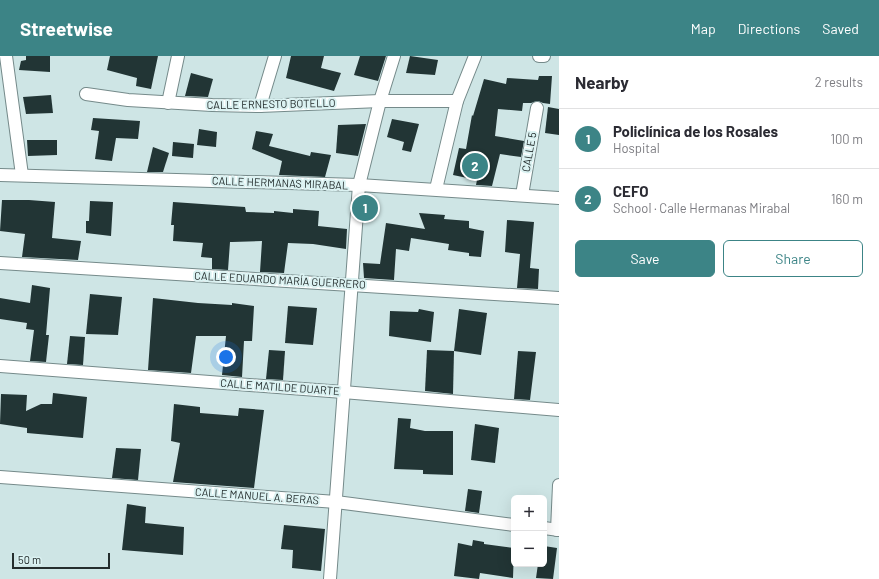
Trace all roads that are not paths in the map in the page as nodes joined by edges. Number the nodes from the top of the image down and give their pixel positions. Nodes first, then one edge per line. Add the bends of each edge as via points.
1 (6, 56) edge
2 (178, 56) edge
3 (275, 56) edge
4 (394, 56) edge
5 (475, 56) edge
6 (539, 56) edge
7 (544, 56) edge
8 (86, 94) dead end
9 (380, 101) junction
10 (457, 101) junction
11 (168, 103) junction
12 (260, 106) junction
13 (537, 108) dead end
14 (0, 175) edge
15 (22, 175) junction
16 (359, 185) junction
17 (436, 189) junction
18 (522, 195) junction
19 (559, 198) edge
20 (0, 263) edge
21 (351, 284) junction
22 (559, 298) edge
23 (0, 366) edge
24 (343, 392) junction
25 (559, 410) edge
26 (0, 477) edge
27 (559, 485) edge
28 (336, 502) junction
29 (511, 525) edge
30 (547, 528) edge
31 (558, 530) edge
32 (330, 579) edge

1 - 15 street
2 - 11 street
3 - 12 street
4 - 9 street
5 - 10 street
6 - 7 street
8 - 11 street, CALLE ERNESTO BOTELLO
9 - 10 street, CALLE ERNESTO BOTELLO
9 - 12 street, CALLE ERNESTO BOTELLO
9 - 16 street
10 - 17 street
11 - 12 street, CALLE ERNESTO BOTELLO
13 - 18 street, CALLE 5
14 - 15 street, CALLE HERMANAS MIRABAL
15 - 16 street, CALLE HERMANAS MIRABAL
16 - 17 street, CALLE HERMANAS MIRABAL
16 - 21 street
17 - 18 street, CALLE HERMANAS MIRABAL
18 - 19 street, CALLE HERMANAS MIRABAL
20 - 21 street, CALLE EDUARDO MARÍA GUERRERO
21 - 22 street, CALLE EDUARDO MARÍA GUERRERO
21 - 24 street
23 - 24 street, CALLE MATILDE DUARTE
24 - 25 street, CALLE MATILDE DUARTE
24 - 28 street
26 - 28 street, CALLE MANUEL A. BERAS
27 - 31 street
28 - 29 street, CALLE MANUEL A. BERAS
28 - 32 street
30 - 31 street

